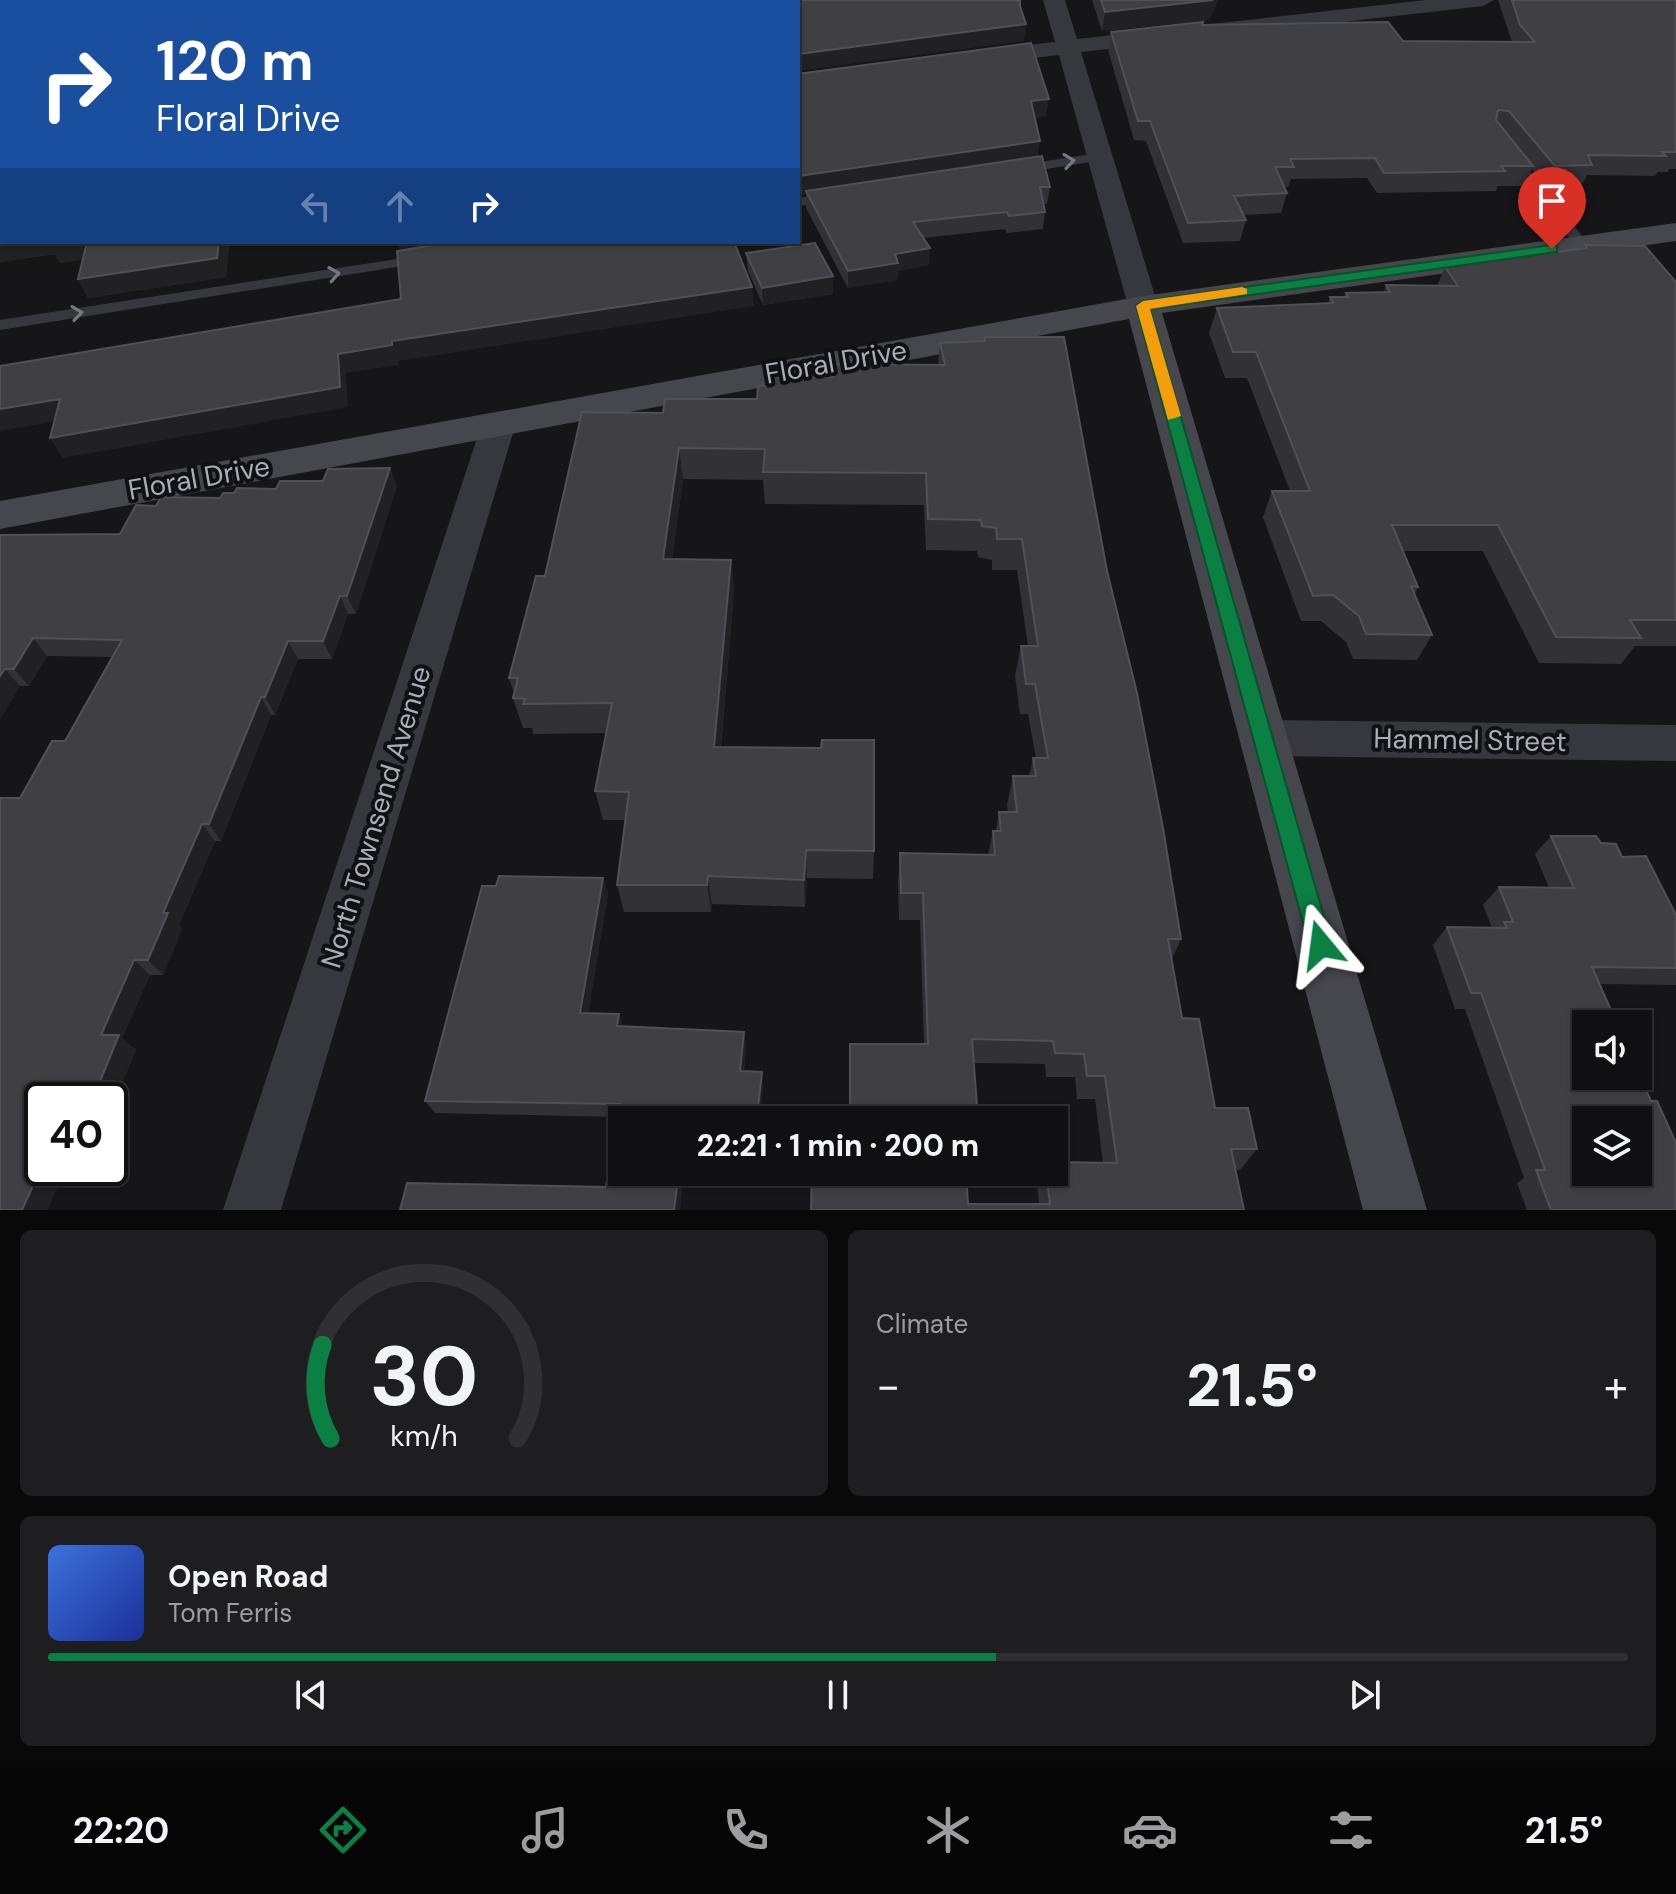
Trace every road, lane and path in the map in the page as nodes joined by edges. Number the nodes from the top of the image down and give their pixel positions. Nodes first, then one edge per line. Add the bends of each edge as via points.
1 (1054, 0) edge
2 (1476, 0) edge
3 (1483, 0) edge
4 (1066, 45) junction
5 (956, 60) edge
6 (1503, 146) edge
7 (1099, 157) junction
8 (998, 172) edge
9 (844, 195) edge
10 (800, 202) edge
11 (1676, 232) edge
12 (1582, 245) junction
13 (444, 256) edge
14 (1143, 306) junction
15 (0, 325) edge
16 (499, 423) junction
17 (0, 515) edge
18 (1263, 738) junction
19 (1676, 743) edge
20 (252, 1210) edge
21 (1395, 1210) edge

1 - 4 street
2 - 3 street
2 - 4 street
4 - 5 street
4 - 7 street
6 - 12 lane
8 -> 7 lane
7 - 14 street
9 - 10 lane
11 - 12 street, Floral Drive
12 - 14 street, Floral Drive
15 -> 13 lane
14 - 16 street, Floral Drive
14 - 18 street
16 - 17 street, Floral Drive
16 - 20 street, North Townsend Avenue
18 - 19 street, Hammel Street
18 - 21 street

